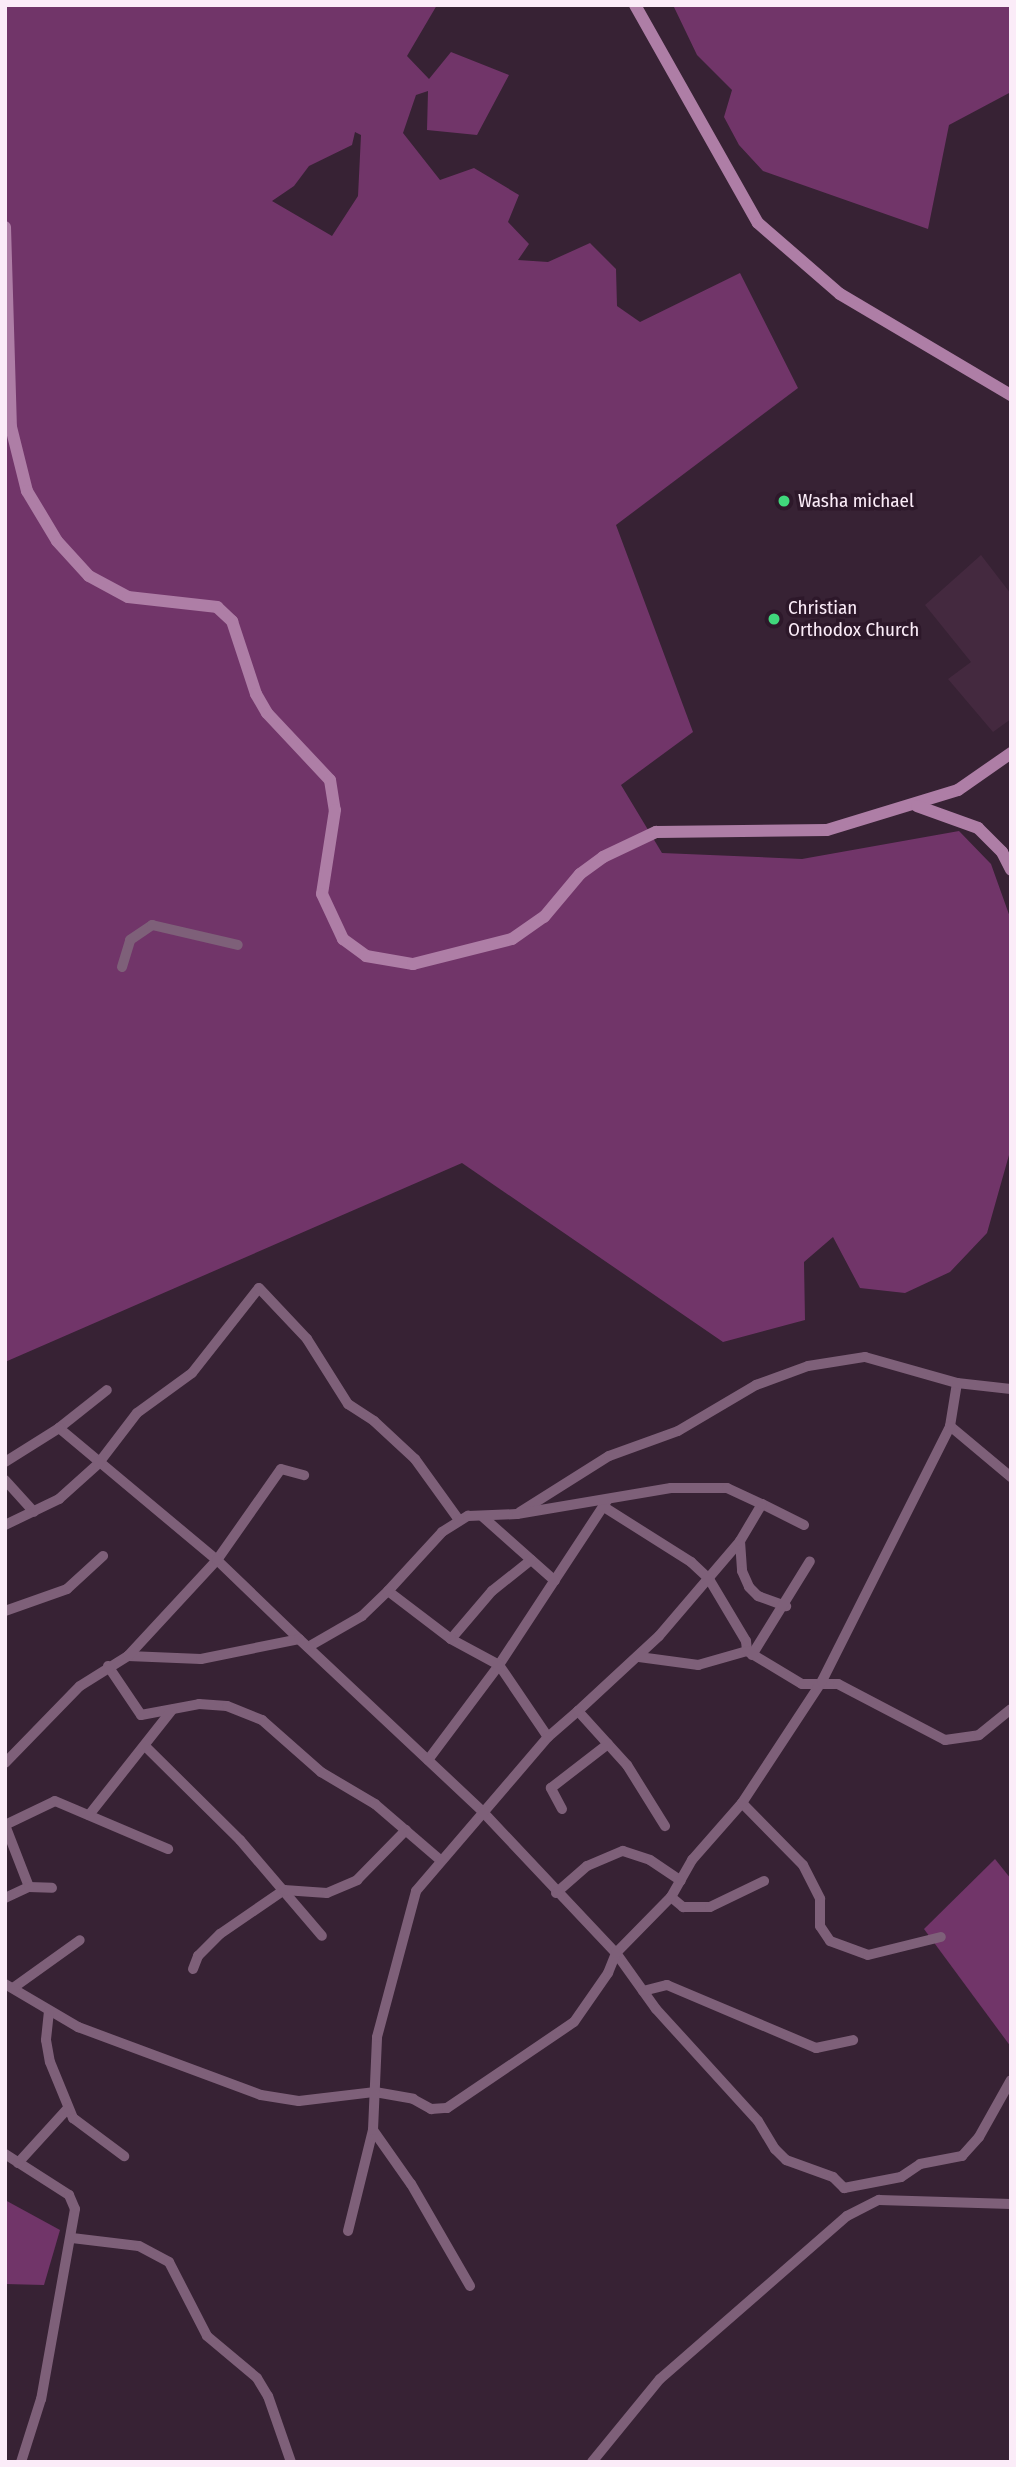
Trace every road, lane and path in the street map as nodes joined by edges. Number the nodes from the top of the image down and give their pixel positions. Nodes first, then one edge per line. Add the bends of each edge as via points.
1 (635, 5) edge
2 (5, 227) edge
3 (1011, 395) edge
4 (1011, 754) edge
5 (917, 806) junction
6 (1011, 870) edge
7 (239, 945) dead end
8 (122, 967) dead end
9 (957, 1383) junction
10 (1011, 1389) edge
11 (107, 1390) dead end
12 (950, 1426) junction
13 (59, 1428) junction
14 (5, 1462) edge
15 (99, 1464) junction
16 (304, 1475) dead end
17 (1011, 1477) edge
18 (5, 1480) edge
19 (606, 1503) junction
20 (762, 1504) junction
21 (34, 1512) junction
22 (517, 1514) junction
23 (483, 1517) junction
24 (459, 1520) junction
25 (5, 1525) edge
26 (804, 1525) dead end
27 (740, 1541) junction
28 (103, 1556) dead end
29 (217, 1560) junction
30 (531, 1560) junction
31 (810, 1561) dead end
32 (709, 1579) junction
33 (555, 1581) junction
34 (388, 1591) junction
35 (786, 1606) junction
36 (5, 1611) edge
37 (299, 1639) junction
38 (451, 1639) junction
39 (308, 1647) junction
40 (749, 1653) junction
41 (128, 1656) junction
42 (639, 1657) junction
43 (499, 1665) junction
44 (108, 1666) junction
45 (821, 1681) junction
46 (1011, 1709) edge
47 (173, 1710) junction
48 (578, 1712) junction
49 (548, 1737) junction
50 (608, 1744) junction
51 (145, 1746) junction
52 (428, 1760) junction
53 (5, 1763) edge
54 (742, 1803) junction
55 (562, 1809) dead end
56 (482, 1811) junction
57 (89, 1815) junction
58 (5, 1825) edge
59 (665, 1826) dead end
60 (406, 1830) junction
61 (168, 1849) dead end
62 (440, 1860) junction
63 (681, 1881) junction
64 (764, 1881) dead end
65 (29, 1887) junction
66 (52, 1888) dead end
67 (284, 1890) junction
68 (556, 1893) junction
69 (671, 1897) junction
70 (5, 1898) edge
71 (322, 1936) dead end
72 (941, 1937) dead end
73 (80, 1940) dead end
74 (616, 1953) junction
75 (193, 1969) dead end
76 (9, 1986) edge
77 (643, 1991) junction
78 (49, 2011) junction
79 (853, 2040) dead end
80 (1011, 2080) edge
81 (375, 2092) junction
82 (68, 2108) junction
83 (373, 2130) junction
84 (5, 2154) edge
85 (124, 2156) dead end
86 (18, 2163) junction
87 (1011, 2204) edge
88 (348, 2231) dead end
89 (72, 2238) junction
90 (470, 2286) dead end
91 (21, 2462) edge
92 (291, 2462) edge
93 (592, 2462) edge

1 - 3 main road via 758,223 840,294
2 - 5 main road via 11,427 27,491 57,541 89,576 128,597 195,601 217,607 232,621 256,694 267,713 330,780 335,810 322,894 336,928 355,950 380,961 413,964 504,943 530,930 580,874 603,857 656,832 827,830
4 - 5 main road via 958,790
5 - 6 main road via 978,828 1002,852
7 - 8 street via 152,925 130,940
9 - 10 street
9 - 12 street
9 - 22 street via 866,1357 782,1373 694,1423 609,1456
11 - 13 street
12 - 17 street
12 - 45 street
13 - 14 street
13 - 15 street
15 - 21 street via 59,1499
15 - 24 street via 137,1413 192,1373 258,1288 307,1339 348,1404 415,1459
15 - 29 street
16 - 29 street via 281,1469
18 - 21 street
19 - 20 street via 713,1485
19 - 22 street
19 - 32 street
19 - 33 street
20 - 26 street
20 - 27 street
21 - 25 street
22 - 23 street
23 - 24 street
23 - 30 street
24 - 34 street via 422,1551
27 - 32 street
27 - 35 street via 742,1571 749,1587 758,1596
28 - 36 street via 66,1590
29 - 37 street
29 - 41 street
30 - 33 street
30 - 38 street via 492,1591
31 - 35 street
32 - 40 street
32 - 42 street
33 - 43 street
34 - 38 street
34 - 39 street via 362,1616
35 - 40 street
37 - 39 street
37 - 41 street via 201,1659
38 - 43 street
39 - 52 street
40 - 42 street via 698,1665
40 - 45 street via 802,1684
41 - 44 street
42 - 48 street
43 - 49 street
43 - 52 street
44 - 47 street via 141,1715
44 - 53 street via 59,1705
45 - 46 street via 866,1696 945,1740 979,1735
45 - 54 street
47 - 51 street
47 - 60 street via 185,1705 220,1705 251,1714 321,1772 375,1804
48 - 49 street
48 - 50 street
49 - 56 street
50 - 55 street via 551,1788
50 - 59 street via 650,1797
51 - 57 street
51 - 67 street via 232,1831
52 - 56 street
54 - 63 street via 692,1860
54 - 72 street via 803,1865 820,1899 820,1926 830,1941 867,1955
56 - 62 street
56 - 68 street
57 - 58 street via 55,1801
57 - 61 street
58 - 65 street
60 - 62 street
60 - 67 street via 357,1880 327,1893
62 - 81 street via 415,1891 399,1948 377,2037
63 - 68 street via 649,1860 622,1852 587,1866
63 - 69 street
64 - 69 street via 709,1907 683,1907
65 - 66 street
65 - 70 street
67 - 71 street
67 - 75 street via 220,1934 198,1955
68 - 74 street
69 - 74 street
73 - 76 street
74 - 77 street
74 - 81 street via 574,2022 447,2108 431,2109 413,2099
76 - 78 street
77 - 79 street via 667,1985 816,2048
77 - 80 street via 786,2160 833,2177 844,2188 901,2177 920,2164 961,2156 979,2137
78 - 81 street via 102,2037 269,2097 299,2101
78 - 82 street via 46,2040 50,2062
81 - 83 street
82 - 85 street via 81,2128
82 - 86 street
83 - 88 street
83 - 90 street
84 - 86 street
86 - 89 street via 69,2195
87 - 93 street via 879,2200 847,2216 660,2379
89 - 91 street via 41,2399
89 - 92 street via 139,2246 169,2262 207,2336 257,2378 268,2396

